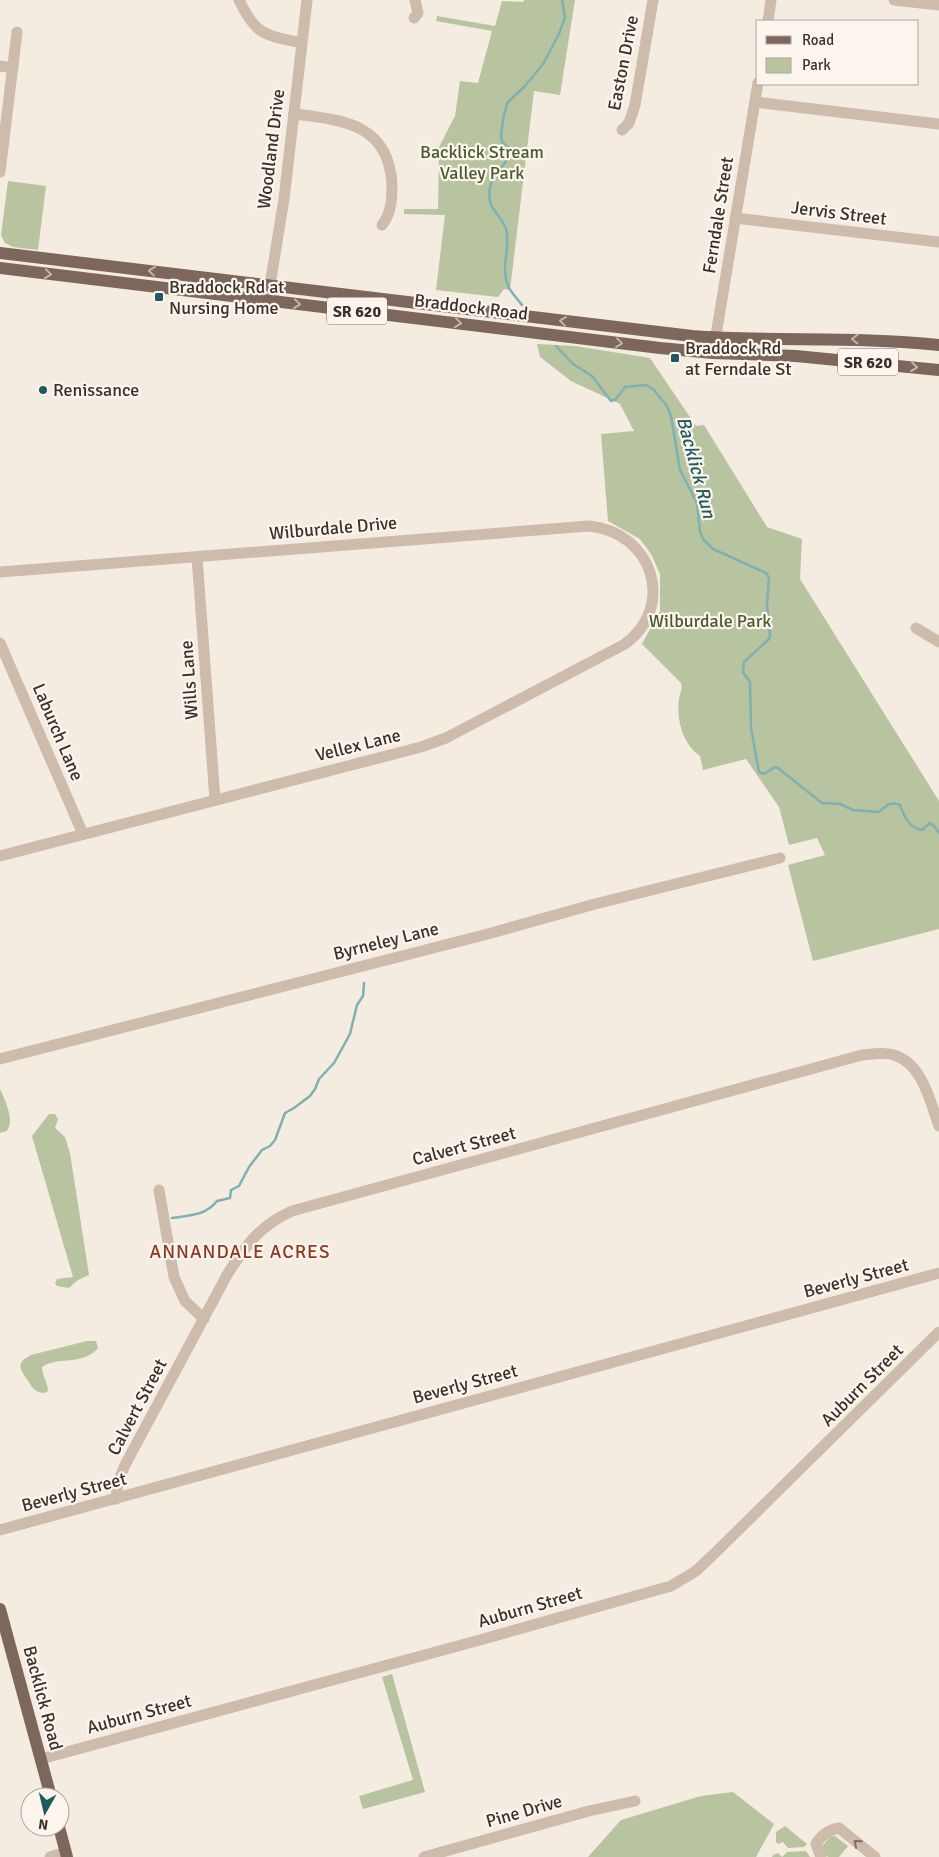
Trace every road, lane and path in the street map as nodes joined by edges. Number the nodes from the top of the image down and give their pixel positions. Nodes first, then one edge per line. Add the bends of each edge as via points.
1 (239, 0) edge
2 (307, 0) edge
3 (415, 0) edge
4 (653, 0) edge
5 (771, 0) edge
6 (894, 0) edge
7 (939, 6) edge
8 (414, 18) dead end
9 (768, 20) edge
10 (17, 32) dead end
11 (302, 43) junction
12 (0, 66) edge
13 (13, 68) junction
14 (758, 85) edge
15 (755, 102) junction
16 (294, 114) junction
17 (939, 124) edge
18 (622, 130) dead end
19 (0, 172) edge
20 (736, 218) junction
21 (382, 225) dead end
22 (939, 242) edge
23 (0, 253) edge
24 (0, 268) edge
25 (270, 285) junction
26 (275, 301) junction
27 (716, 338) junction
28 (939, 345) edge
29 (714, 353) junction
30 (939, 370) edge
31 (197, 557) junction
32 (650, 570) joint
33 (0, 572) edge
34 (916, 628) dead end
35 (939, 642) edge
36 (0, 643) edge
37 (215, 800) junction
38 (83, 834) junction
39 (0, 856) edge
40 (780, 858) dead end
41 (0, 1059) edge
42 (939, 1126) edge
43 (159, 1190) dead end
44 (939, 1273) edge
45 (204, 1319) junction
46 (939, 1332) edge
47 (116, 1499) junction
48 (0, 1530) edge
49 (0, 1609) edge
50 (41, 1759) junction
51 (48, 1787) edge
52 (635, 1801) dead end
53 (62, 1837) edge
54 (458, 1852) edge
55 (67, 1854) edge
56 (50, 1857) edge
57 (424, 1857) edge
58 (821, 1857) edge
59 (875, 1857) edge

1 - 11 street via 248,20 263,33
2 - 11 street, Woodland Drive
3 - 8 street via 418,13
4 - 18 street, Easton Drive via 635,105 629,123
5 - 9 street
6 - 7 street
10 - 13 street
11 - 16 street, Woodland Drive
12 - 13 street
13 - 19 street
14 - 15 street, Ferndale Street
15 - 17 street
15 - 20 street, Ferndale Street
16 - 21 street via 353,124 379,145 390,167 392,194 388,218
16 - 25 street, Woodland Drive
20 - 22 street, Jervis Street
20 - 27 street, Ferndale Street
25 -> 23 main road, Braddock Road / SR 620
24 -> 26 main road, Braddock Road / SR 620
25 - 26 street, Woodland Drive
27 -> 25 main road, Braddock Road / SR 620
26 -> 29 main road, Braddock Road / SR 620
28 -> 27 main road, Braddock Road / SR 620 via 870,339
27 - 29 street, Ferndale Street
29 -> 30 main road, Braddock Road / SR 620 via 796,356
31 - 32 street, Wilburdale Drive via 589,526 611,530 622,536 639,551
31 - 33 street, Wilburdale Drive
31 - 37 street, Wills Lane
32 - 37 street, Vellex Lane via 653,598 640,630 625,644 553,683 455,734 421,747
34 - 35 street
36 - 38 street, Laburch Lane
37 - 38 street, Vellex Lane
38 - 39 street, Vellex Lane
40 - 41 street, Byrneley Lane
42 - 45 street, Calvert Street via 922,1081 911,1065 895,1056 877,1054 842,1060 292,1211 266,1225 244,1248
43 - 45 street via 174,1277 185,1301
44 - 47 street, Beverly Street
45 - 47 street, Calvert Street via 125,1466 118,1482
46 - 50 street, Auburn Street via 715,1553 696,1571 672,1586
47 - 48 street, Beverly Street
49 - 50 main road, Backlick Road
50 - 51 main road, Backlick Road
52 - 54 street, Pine Drive via 589,1811
53 - 55 main road
54 - 57 street, Pine Drive
55 - 56 street
59 -> 58 street via 839,1828 818,1840

